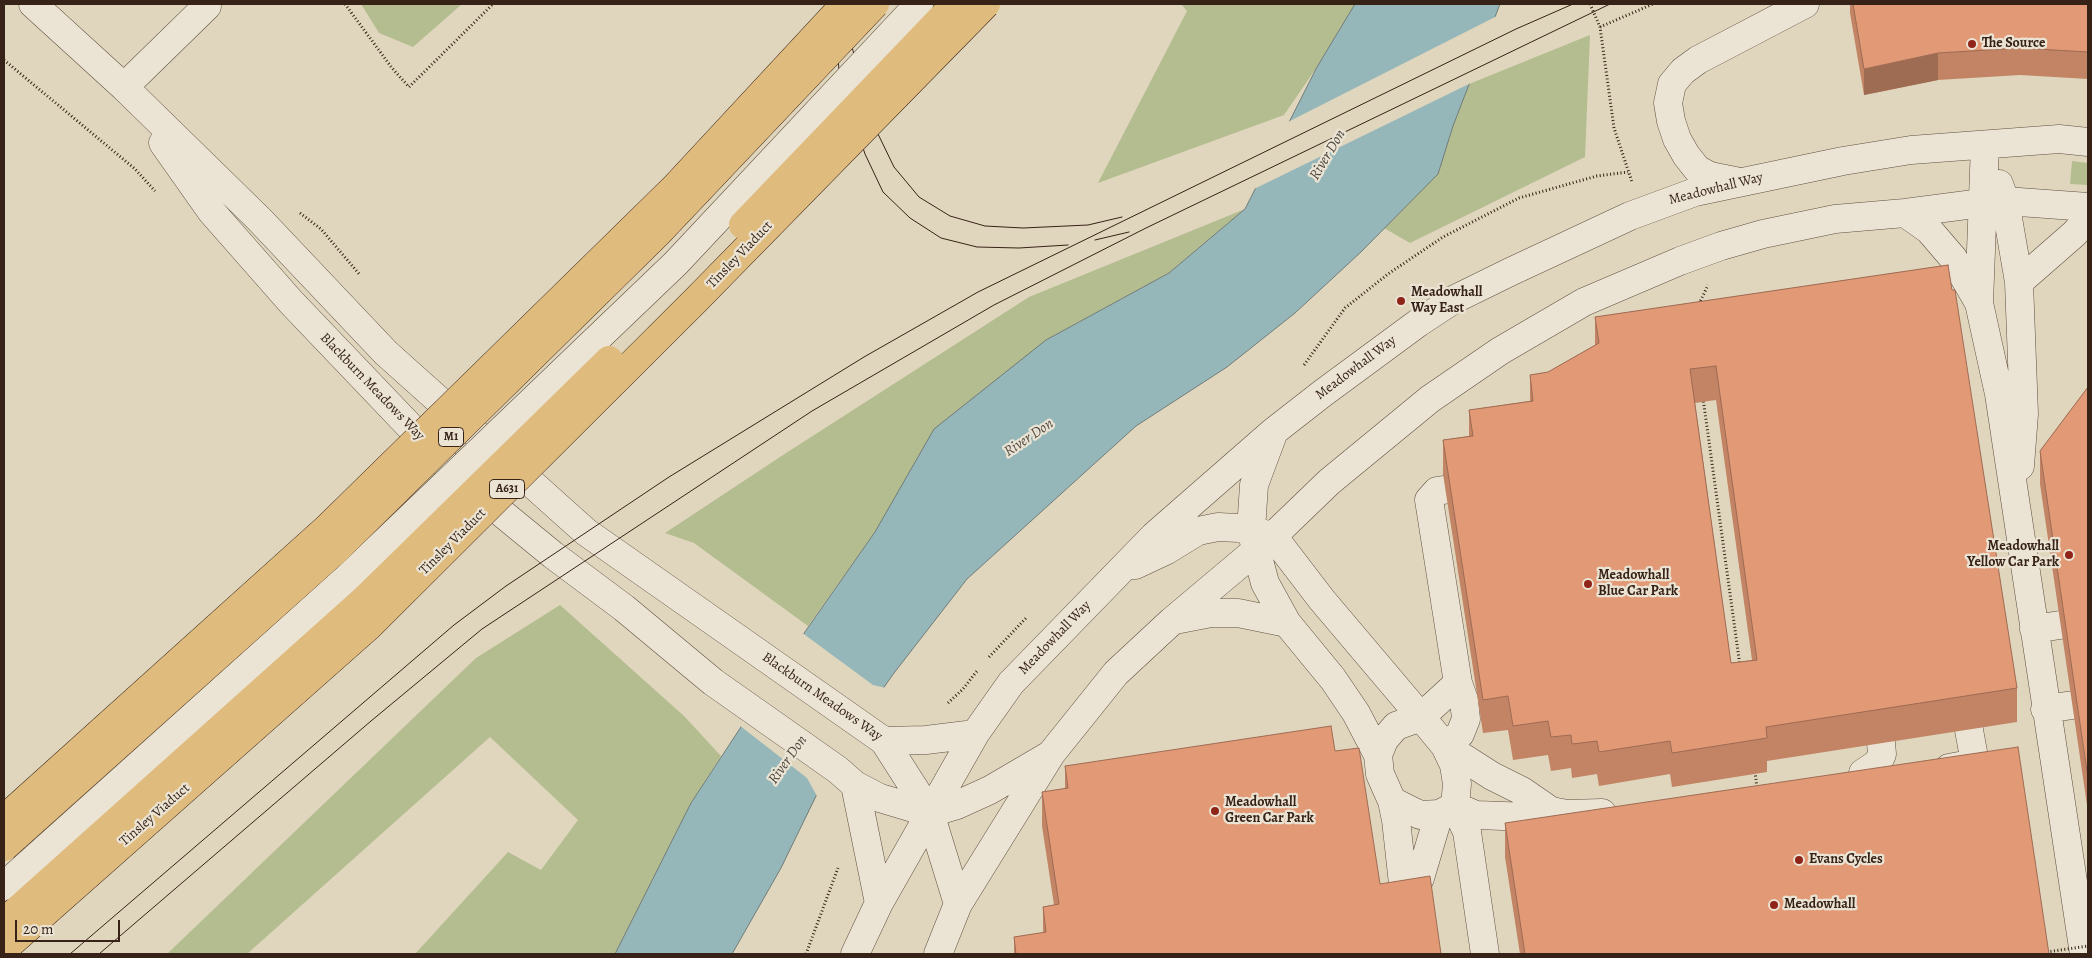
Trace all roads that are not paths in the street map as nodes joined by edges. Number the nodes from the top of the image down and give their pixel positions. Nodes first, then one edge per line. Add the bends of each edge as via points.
1 (33, 4) edge
2 (845, 4) edge
3 (875, 4) edge
4 (919, 4) edge
5 (955, 4) edge
6 (986, 4) edge
7 (1805, 4) edge
8 (207, 6) dead end
9 (124, 87) junction
10 (2088, 142) edge
11 (1985, 145) junction
12 (1746, 180) junction
13 (1993, 202) junction
14 (2088, 207) edge
15 (1905, 213) junction
16 (2088, 219) edge
17 (2019, 282) junction
18 (1980, 303) junction
19 (1273, 432) junction
20 (1491, 482) edge
21 (2017, 517) junction
22 (1260, 539) junction
23 (1120, 572) junction
24 (1172, 621) junction
25 (1287, 623) junction
26 (2060, 625) edge
27 (2034, 629) junction
28 (1458, 683) junction
29 (2072, 705) edge
30 (2045, 709) junction
31 (1421, 717) junction
32 (1969, 730) dead end
33 (975, 734) junction
34 (884, 741) junction
35 (1882, 743) dead end
36 (1445, 746) junction
37 (1051, 754) junction
38 (1378, 755) junction
39 (1927, 771) edge
40 (1862, 773) junction
41 (1898, 776) edge
42 (846, 778) junction
43 (1834, 778) edge
44 (1392, 801) junction
45 (1447, 810) junction
46 (1627, 810) edge
47 (1551, 811) junction
48 (930, 813) junction
49 (4, 819) edge
50 (4, 847) edge
51 (4, 886) edge
52 (879, 904) junction
53 (958, 904) junction
54 (1406, 911) junction
55 (4, 922) edge
56 (4, 949) edge
57 (855, 954) edge
58 (938, 954) edge
59 (1413, 954) edge
60 (1486, 954) edge
61 (2084, 954) edge

1 - 9 street, Blackburn Meadows Way
2 - 49 highway, bridge via 675,187 326,529
3 - 50 highway, M1, bridge via 657,234 336,551
4 - 51 street, bridge via 661,277 345,580
5 - 55 highway, Tinsley Viaduct, bridge via 684,286 364,600
6 - 56 highway, Tinsley Viaduct / A631, bridge via 696,300 368,627
7 - 12 street via 1698,60 1672,84 1668,103 1671,121 1677,139 1697,169 1722,180
8 - 9 street
9 - 34 street, Blackburn Meadows Way via 259,219 386,353 586,532
9 - 42 street, Blackburn Meadows Way via 211,210 291,302 459,478 713,682
10 - 11 street, Meadowhall Way via 2059,139
11 - 12 street, Meadowhall Way via 1911,150
11 - 13 street
12 - 19 street, Meadowhall Way via 1695,192 1644,210 1453,300 1394,340
13 - 14 street
13 - 15 street
13 - 17 street
13 - 18 street
15 - 18 street via 1929,230 1953,258
15 - 22 street via 1835,219 1763,234 1697,255 1584,302 1500,351 1430,400
16 - 17 street
17 - 21 street via 2024,414
18 - 21 street via 1999,394
19 - 22 street via 1254,485
19 - 23 street, Meadowhall Way via 1154,536
20 - 28 street via 1437,491 1429,500
21 - 27 street
22 - 23 street via 1239,528 1218,527 1198,531
22 - 24 street
22 - 25 street via 1265,583
22 - 31 street via 1322,600
23 - 33 street, Meadowhall Way via 1011,683
24 - 25 street via 1211,613 1238,613
24 - 37 street via 1116,673
25 - 38 street via 1356,712
26 - 27 street
27 - 30 street
28 - 31 street
28 - 36 street via 1466,719 1460,734
29 - 30 street
30 - 61 street
31 - 36 street
31 - 38 street via 1396,726 1384,740
32 - 39 street via 1975,763
33 - 34 street
33 - 48 street, Meadowhall Way
34 - 48 street, Blackburn Meadows Way
35 - 40 street via 1878,763
36 - 45 street via 1454,765 1457,784
36 - 47 street
37 - 48 street via 990,790
37 - 53 street
38 - 44 street via 1380,774
40 - 41 street
40 - 43 street
42 - 48 street, Blackburn Meadows Way via 880,798
42 - 52 street
44 - 45 street via 1420,815
44 - 54 street
45 - 47 street via 1476,815 1530,817
45 - 54 street
45 - 60 street via 1467,832
46 - 47 street via 1567,814
48 - 52 street, Meadowhall Way
48 - 53 street
52 - 57 street, Meadowhall Way
53 - 58 street
54 - 59 street

